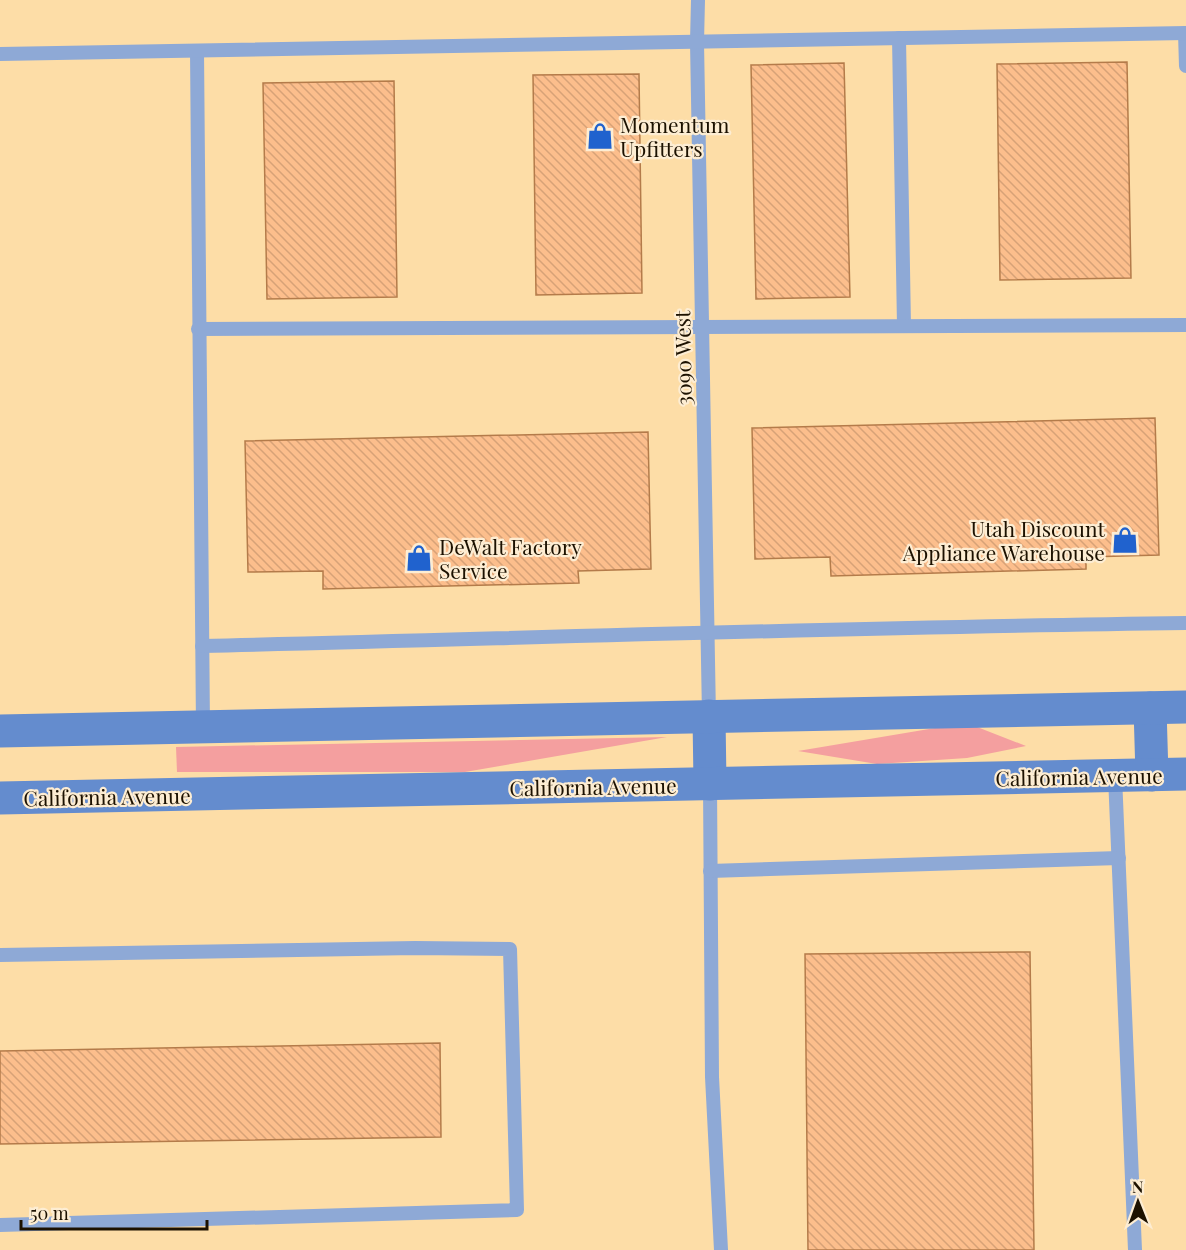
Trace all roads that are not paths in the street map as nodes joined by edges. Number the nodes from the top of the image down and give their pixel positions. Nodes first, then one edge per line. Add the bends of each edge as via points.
1 (698, 0) edge
2 (1186, 33) edge
3 (899, 38) junction
4 (697, 42) junction
5 (197, 51) junction
6 (0, 54) edge
7 (1186, 66) edge
8 (1186, 325) edge
9 (904, 326) junction
10 (702, 327) junction
11 (198, 328) junction
12 (1186, 623) edge
13 (707, 632) junction
14 (202, 646) junction
15 (1186, 707) edge
16 (1150, 708) junction
17 (709, 716) junction
18 (203, 728) junction
19 (0, 731) edge
20 (1186, 774) edge
21 (1152, 775) junction
22 (1115, 776) junction
23 (710, 784) junction
24 (0, 798) edge
25 (1119, 858) junction
26 (710, 871) junction
27 (0, 955) edge
28 (0, 1225) edge
29 (721, 1250) edge
30 (1135, 1250) edge

1 - 4 lane, 3090 West
2 - 3 lane
2 - 7 lane
3 - 4 lane
3 - 9 lane
4 - 5 lane
4 - 10 lane, 3090 West
5 - 6 lane
5 - 11 lane
8 - 9 lane
9 - 10 lane
10 - 11 lane
10 - 13 lane, 3090 West
11 - 14 lane
12 - 13 lane
13 - 14 lane
13 - 17 lane, 3090 West
14 - 18 lane
15 - 16 main road
16 - 17 main road
16 - 21 main road
17 - 18 main road
17 - 23 main road
18 - 19 main road
20 - 21 main road, California Avenue
21 - 22 main road, California Avenue
22 - 23 main road, California Avenue
22 - 25 lane
23 - 24 main road, California Avenue
23 - 26 lane
25 - 26 lane
25 - 30 lane
26 - 29 lane via 712,1077
27 - 28 lane via 510,949 517,1210

